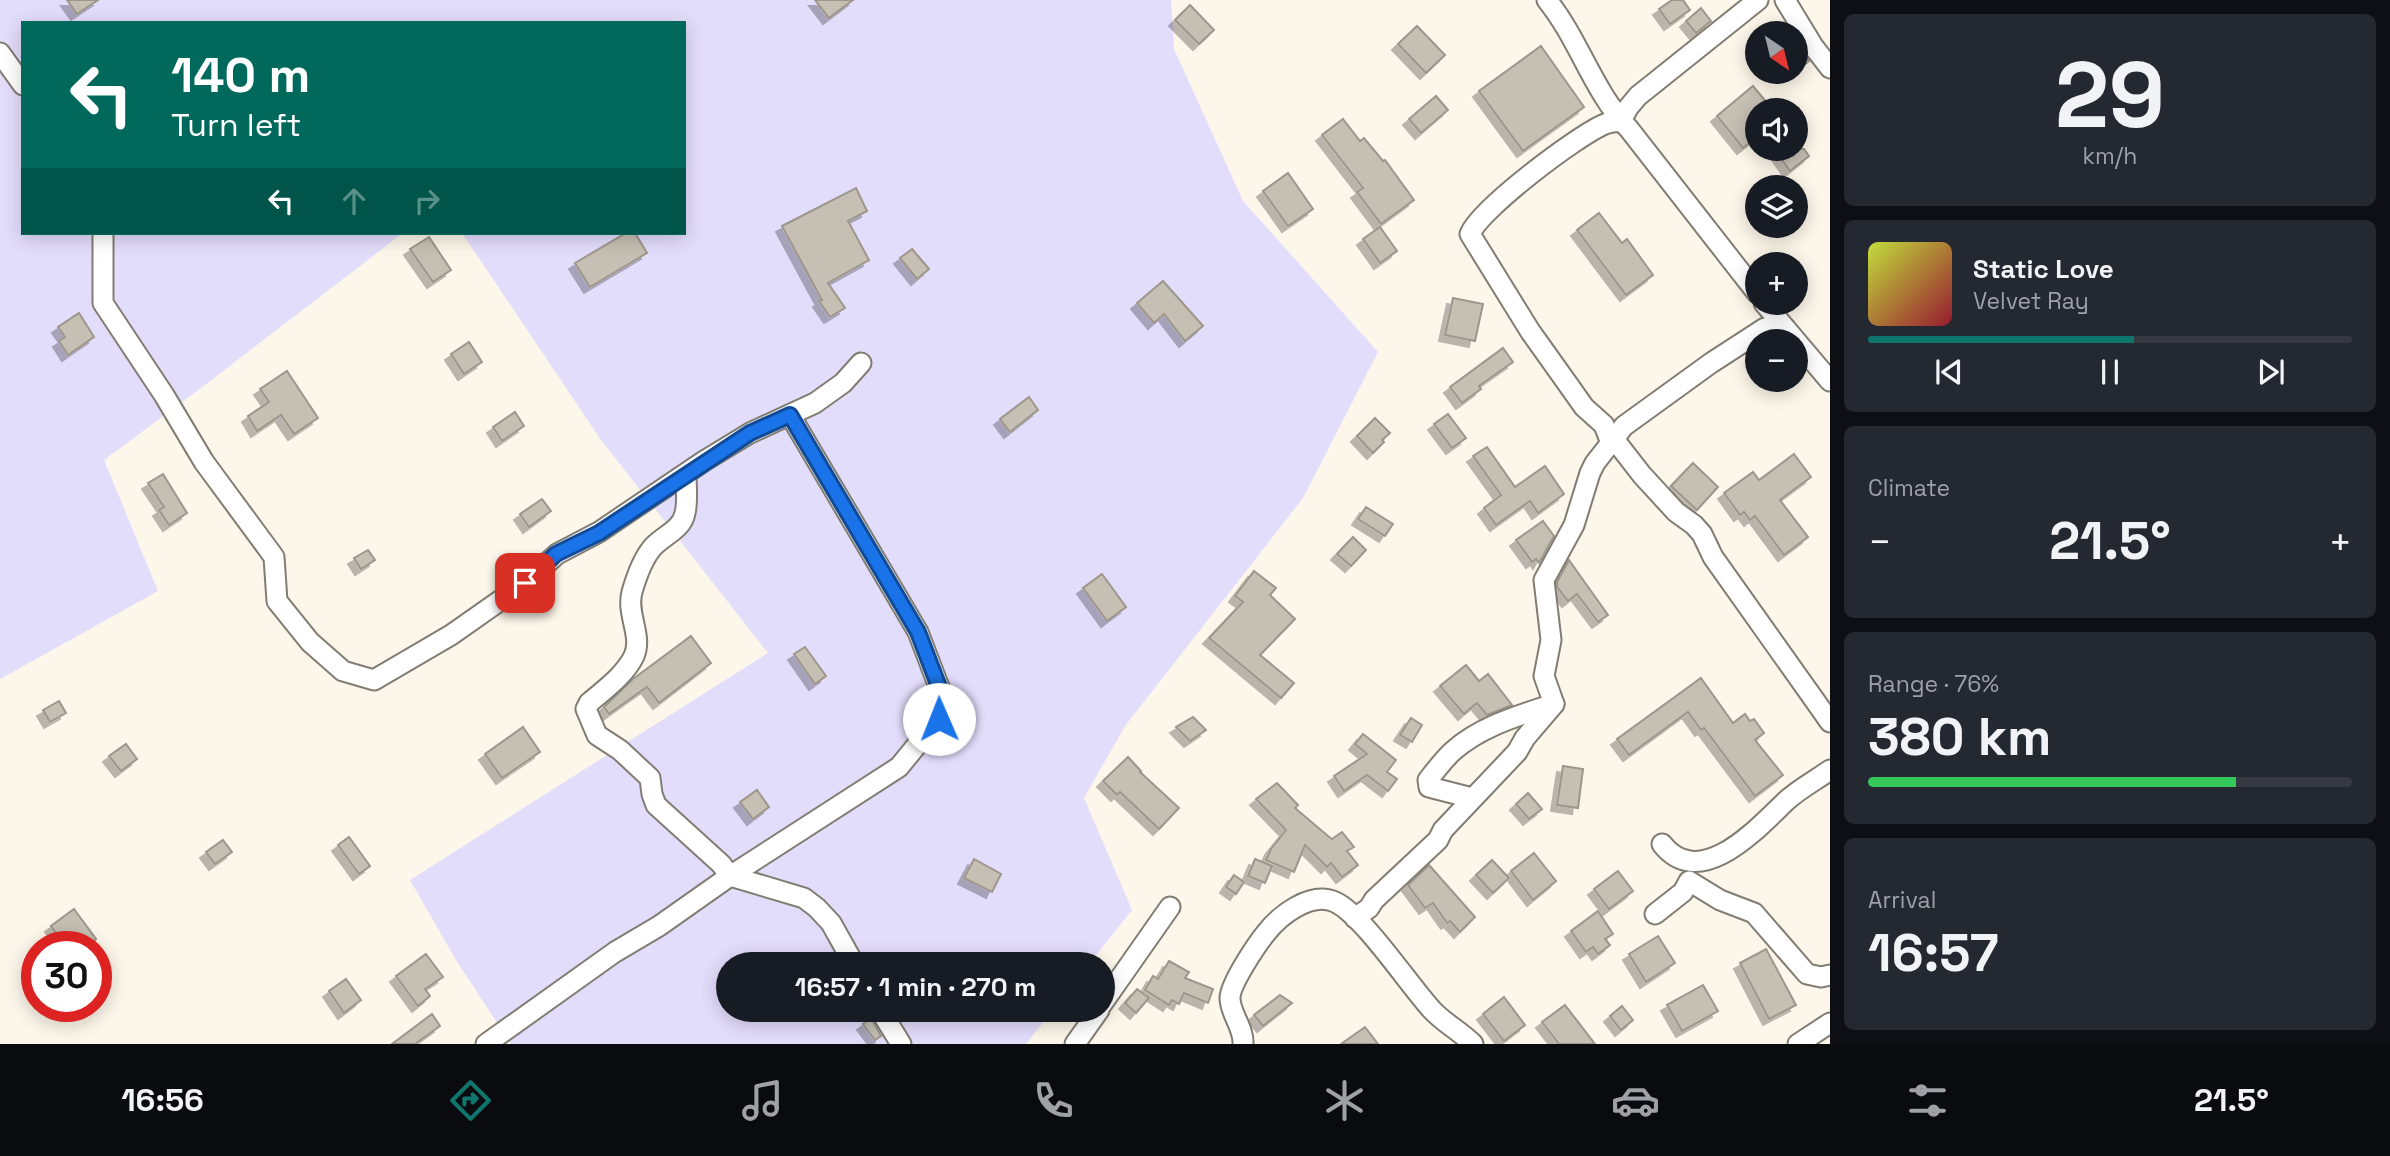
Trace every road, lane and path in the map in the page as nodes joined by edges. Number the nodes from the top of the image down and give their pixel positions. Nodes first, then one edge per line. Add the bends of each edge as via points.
1 (1547, 0) edge
2 (1758, 0) edge
3 (1785, 0) edge
4 (0, 53) edge
5 (1830, 68) edge
6 (21, 82) edge
7 (1612, 118) junction
8 (103, 235) edge
9 (1745, 279) edge
10 (1775, 315) edge
11 (1785, 328) junction
12 (861, 363) dead end
13 (1830, 382) edge
14 (790, 415) junction
15 (1613, 433) junction
16 (686, 475) junction
17 (1554, 704) junction
18 (1830, 722) edge
19 (1830, 770) edge
20 (1472, 798) junction
21 (1662, 844) dead end
22 (1708, 862) junction
23 (730, 876) junction
24 (1689, 881) junction
25 (1170, 907) dead end
26 (1655, 914) dead end
27 (1355, 918) junction
28 (847, 952) edge
29 (1830, 975) edge
30 (1115, 985) edge
31 (887, 1022) edge
32 (1091, 1022) edge
33 (1830, 1023) edge
34 (486, 1044) edge
35 (901, 1044) edge
36 (1075, 1044) edge
37 (1243, 1044) edge
38 (1473, 1044) edge
39 (1798, 1044) edge

1 - 7 street via 1563,21
2 - 7 street
3 - 5 street
4 - 6 street
7 - 9 street
7 - 15 street via 1535,170 1494,205 1470,234 1584,407
8 - 16 street via 103,303 204,463 274,557 277,601 310,642 343,671 374,680 451,635 525,583 556,554 599,533
10 - 11 street
11 - 13 street
11 - 15 street via 1754,333
12 - 14 street via 844,383
14 - 16 street via 750,433
14 - 23 street via 918,632 939,687 939,719 899,767
15 - 17 street via 1590,473 1574,525 1544,580 1551,640 1544,676
15 - 18 street via 1642,475 1702,534 1713,557
16 - 23 street via 685,514 646,556 632,592 635,654 586,709 597,735 650,778 656,805
17 - 20 street via 1517,752
17 - 20 street via 1469,739 1428,780 1429,787
19 - 22 street via 1788,799 1741,842
20 - 27 street via 1422,857
21 - 22 street via 1679,858
22 - 24 street
23 - 28 street via 804,898 831,923
23 - 34 street
24 - 26 street via 1683,892
24 - 29 street via 1754,913 1807,974
25 - 30 street
27 - 37 street via 1336,902 1321,899 1306,902 1270,927 1230,998
27 - 38 street via 1432,1010
31 - 35 street
32 - 36 street
33 - 39 street

